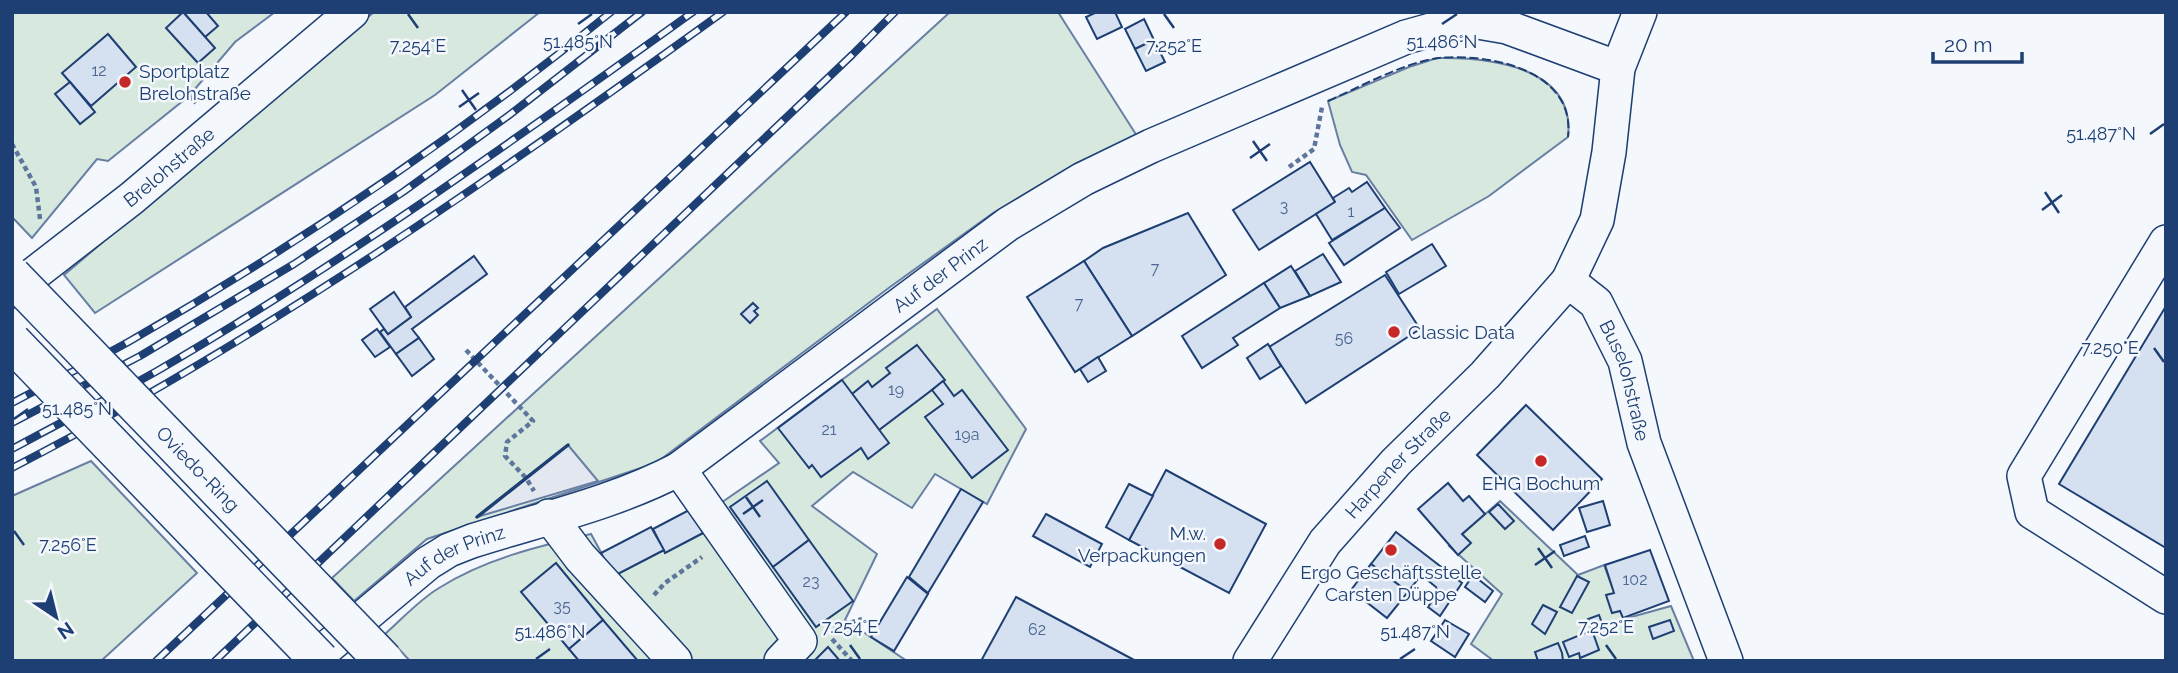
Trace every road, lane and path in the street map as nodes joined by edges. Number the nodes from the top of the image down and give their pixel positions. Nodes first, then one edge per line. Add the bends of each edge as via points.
1 (352, 12) edge
2 (1640, 12) edge
3 (1478, 17) edge
4 (1618, 68) junction
5 (1311, 77) junction
6 (12, 144) edge
7 (1289, 167) dead end
8 (40, 219) dead end
9 (2166, 242) edge
10 (12, 275) edge
11 (1568, 281) junction
12 (12, 291) edge
13 (12, 342) edge
14 (466, 350) dead end
15 (679, 469) junction
16 (526, 478) dead end
17 (549, 516) junction
18 (729, 539) junction
19 (2166, 597) edge
20 (635, 617) junction
21 (824, 631) dead end
22 (310, 661) edge
23 (320, 661) edge
24 (384, 661) edge
25 (675, 661) edge
26 (781, 661) edge
27 (852, 661) edge
28 (1250, 661) edge
29 (1726, 661) edge

1 - 12 street, Brelohstraße via 132,198
2 - 4 street
3 - 4 street, Auf der Prinz
3 - 5 street, Auf der Prinz via 1406,37
4 - 11 street via 1597,220
5 - 7 path via 1322,107 1314,149
5 - 15 street, Auf der Prinz via 1140,151 1008,224
6 - 8 path via 36,187
9 - 19 street via 2024,476 2032,512
10 - 24 highway, Oviedo-Ring, bridge
11 - 28 street, Harpener Straße via 1509,350 1396,462 1325,542
11 - 29 street, Buselohstraße via 1596,303 1625,361 1644,443
13 - 23 highway, bridge
14 - 16 path via 533,421 507,442 505,456
15 - 17 street, Auf der Prinz via 651,484
15 - 18 street
17 - 20 street
17 - 22 street, Auf der Prinz via 449,550
18 - 20 path via 665,583
18 - 26 street via 800,641
20 - 25 street
21 - 27 path

